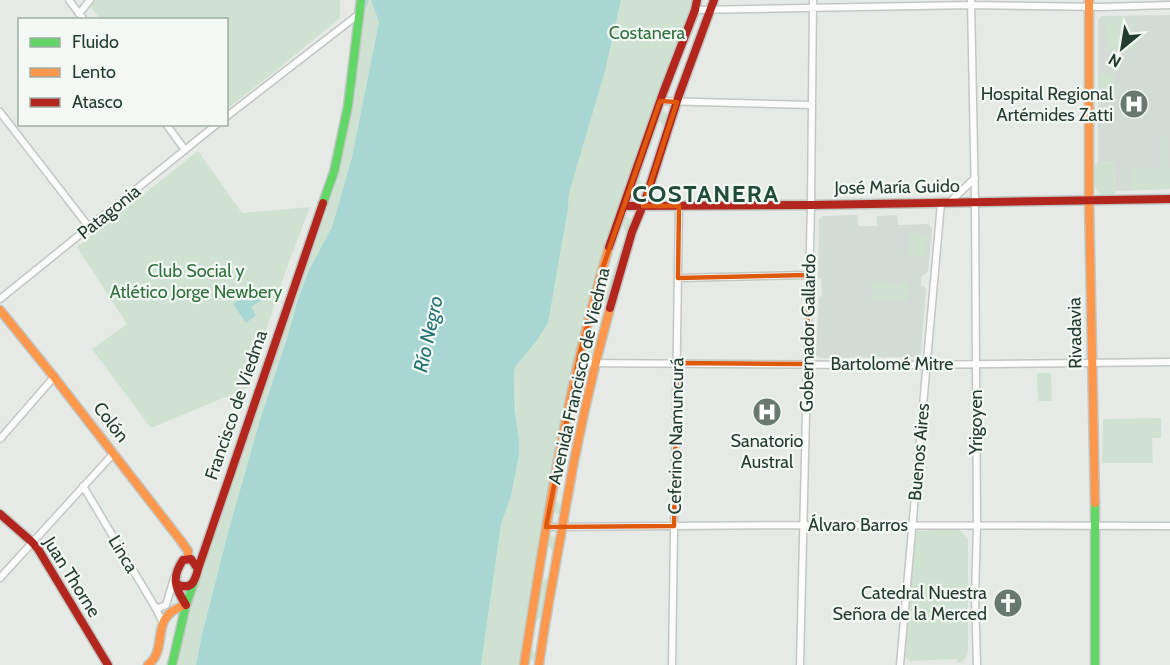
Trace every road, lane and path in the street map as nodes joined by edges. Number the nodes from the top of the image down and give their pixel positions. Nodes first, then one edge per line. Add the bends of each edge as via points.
1 (69, 0) edge
2 (90, 0) edge
3 (361, 0) edge
4 (697, 0) edge
5 (971, 3) edge
6 (813, 4) edge
7 (1089, 4) edge
8 (713, 5) edge
9 (1170, 5) edge
10 (695, 10) junction
11 (79, 14) junction
12 (359, 14) junction
13 (82, 18) edge
14 (660, 101) junction
15 (676, 102) junction
16 (811, 105) junction
17 (0, 112) edge
18 (228, 115) edge
19 (167, 126) edge
20 (215, 126) edge
21 (185, 150) junction
22 (975, 178) junction
23 (1170, 199) edge
24 (1089, 200) junction
25 (946, 202) junction
26 (975, 202) junction
27 (811, 205) junction
28 (624, 206) junction
29 (642, 206) junction
30 (679, 206) junction
31 (89, 227) junction
32 (809, 276) junction
33 (678, 278) junction
34 (0, 298) edge
35 (0, 310) edge
36 (1170, 362) edge
37 (578, 363) junction
38 (595, 363) junction
39 (677, 363) junction
40 (1092, 363) junction
41 (806, 364) junction
42 (976, 364) junction
43 (927, 365) junction
44 (54, 377) junction
45 (0, 439) edge
46 (114, 453) junction
47 (83, 486) junction
48 (0, 514) edge
49 (804, 525) junction
50 (674, 526) junction
51 (913, 526) junction
52 (977, 526) junction
53 (1096, 526) junction
54 (1170, 526) edge
55 (546, 527) junction
56 (562, 527) junction
57 (207, 541) junction
58 (32, 542) junction
59 (189, 559) junction
60 (198, 569) junction
61 (0, 578) edge
62 (176, 579) junction
63 (195, 580) junction
64 (186, 605) junction
65 (155, 607) junction
66 (163, 622) junction
67 (108, 665) edge
68 (148, 665) edge
69 (172, 665) edge
70 (524, 665) edge
71 (539, 665) edge
72 (672, 665) edge
73 (800, 665) edge
74 (900, 665) edge
75 (977, 665) edge
76 (1095, 665) edge

1 - 11 street
2 - 11 street
3 - 12 main road, Francisco de Viedma
4 - 10 main road, Avenida Francisco de Viedma
5 - 6 street
5 - 7 street
5 - 22 street, Yrigoyen
6 - 8 street
6 - 16 street, Gobernador Gallardo
7 - 9 street
7 - 24 main road, Rivadavia
8 - 10 street
8 - 15 main road, Avenida Francisco de Viedma
10 - 14 main road, Avenida Francisco de Viedma
11 - 13 street
12 - 18 street
12 - 57 main road, Francisco de Viedma via 348,106 334,172
14 - 15 street
14 - 28 main road, Avenida Francisco de Viedma
15 - 16 street
15 - 29 main road, Avenida Francisco de Viedma
16 - 27 street, Gobernador Gallardo
17 - 31 street
19 - 21 street
20 - 21 street, Patagonia
21 - 31 street, Patagonia
22 - 25 street
22 - 26 street, Yrigoyen
23 - 24 main road, José María Guido
24 - 26 main road, José María Guido
24 - 40 main road, Rivadavia
25 - 26 main road, José María Guido
25 - 27 main road, José María Guido
25 - 43 street, Buenos Aires
26 - 42 street, Yrigoyen
27 - 30 main road, José María Guido
27 - 32 street, Gobernador Gallardo
28 - 29 main road, José María Guido
28 - 37 main road, Avenida Francisco de Viedma via 603,267
29 - 30 main road, José María Guido
29 - 38 main road, Avenida Francisco de Viedma
30 - 33 street, Ceferino Namuncurá
31 - 34 street, Patagonia
32 - 33 street
32 - 41 street, Gobernador Gallardo
33 - 39 street, Ceferino Namuncurá
35 - 44 main road, Colón
36 - 40 street, Bartolomé Mitre
37 - 38 street, Bartolomé Mitre
37 - 55 main road, Avenida Francisco de Viedma
38 - 39 street, Bartolomé Mitre
38 - 56 main road, Avenida Francisco de Viedma
39 - 41 street, Bartolomé Mitre
39 - 50 street, Ceferino Namuncurá
40 - 42 street, Bartolomé Mitre
40 - 53 main road, Rivadavia
41 - 43 street, Bartolomé Mitre
41 - 49 street, Gobernador Gallardo
42 - 43 street, Bartolomé Mitre
42 - 52 street, Yrigoyen
43 - 51 street, Buenos Aires
44 - 45 street
44 - 46 main road, Colón
46 - 47 street
46 - 59 main road, Colón via 188,551
47 - 58 street
47 - 65 street, Linca
48 - 58 main road, Juan Thorne
49 - 50 street, Álvaro Barros
49 - 51 street, Álvaro Barros
49 - 73 street, Gobernador Gallardo
50 - 56 street, Álvaro Barros
50 - 72 street, Ceferino Namuncurá
51 - 52 street, Álvaro Barros
51 - 74 street, Buenos Aires
52 - 53 street, Álvaro Barros
52 - 75 street, Yrigoyen
53 - 54 street, Álvaro Barros
53 - 76 main road, Rivadavia
55 - 56 street, Álvaro Barros
55 - 70 main road, Avenida Francisco de Viedma
56 - 71 main road, Avenida Francisco de Viedma
57 - 59 main road, Francisco de Viedma
57 - 60 main road, Francisco de Viedma
58 - 61 street
58 - 67 main road, Juan Thorne
59 - 60 main road
59 - 62 main road, Francisco de Viedma via 181,563
60 - 63 main road, Francisco de Viedma
62 - 63 main road via 180,586 187,587
62 - 64 main road
62 - 65 street via 166,605
63 - 64 main road, Francisco de Viedma
64 - 66 main road via 172,610
64 - 69 main road, Francisco de Viedma
65 - 66 street, Linca
66 - 68 main road via 156,657

